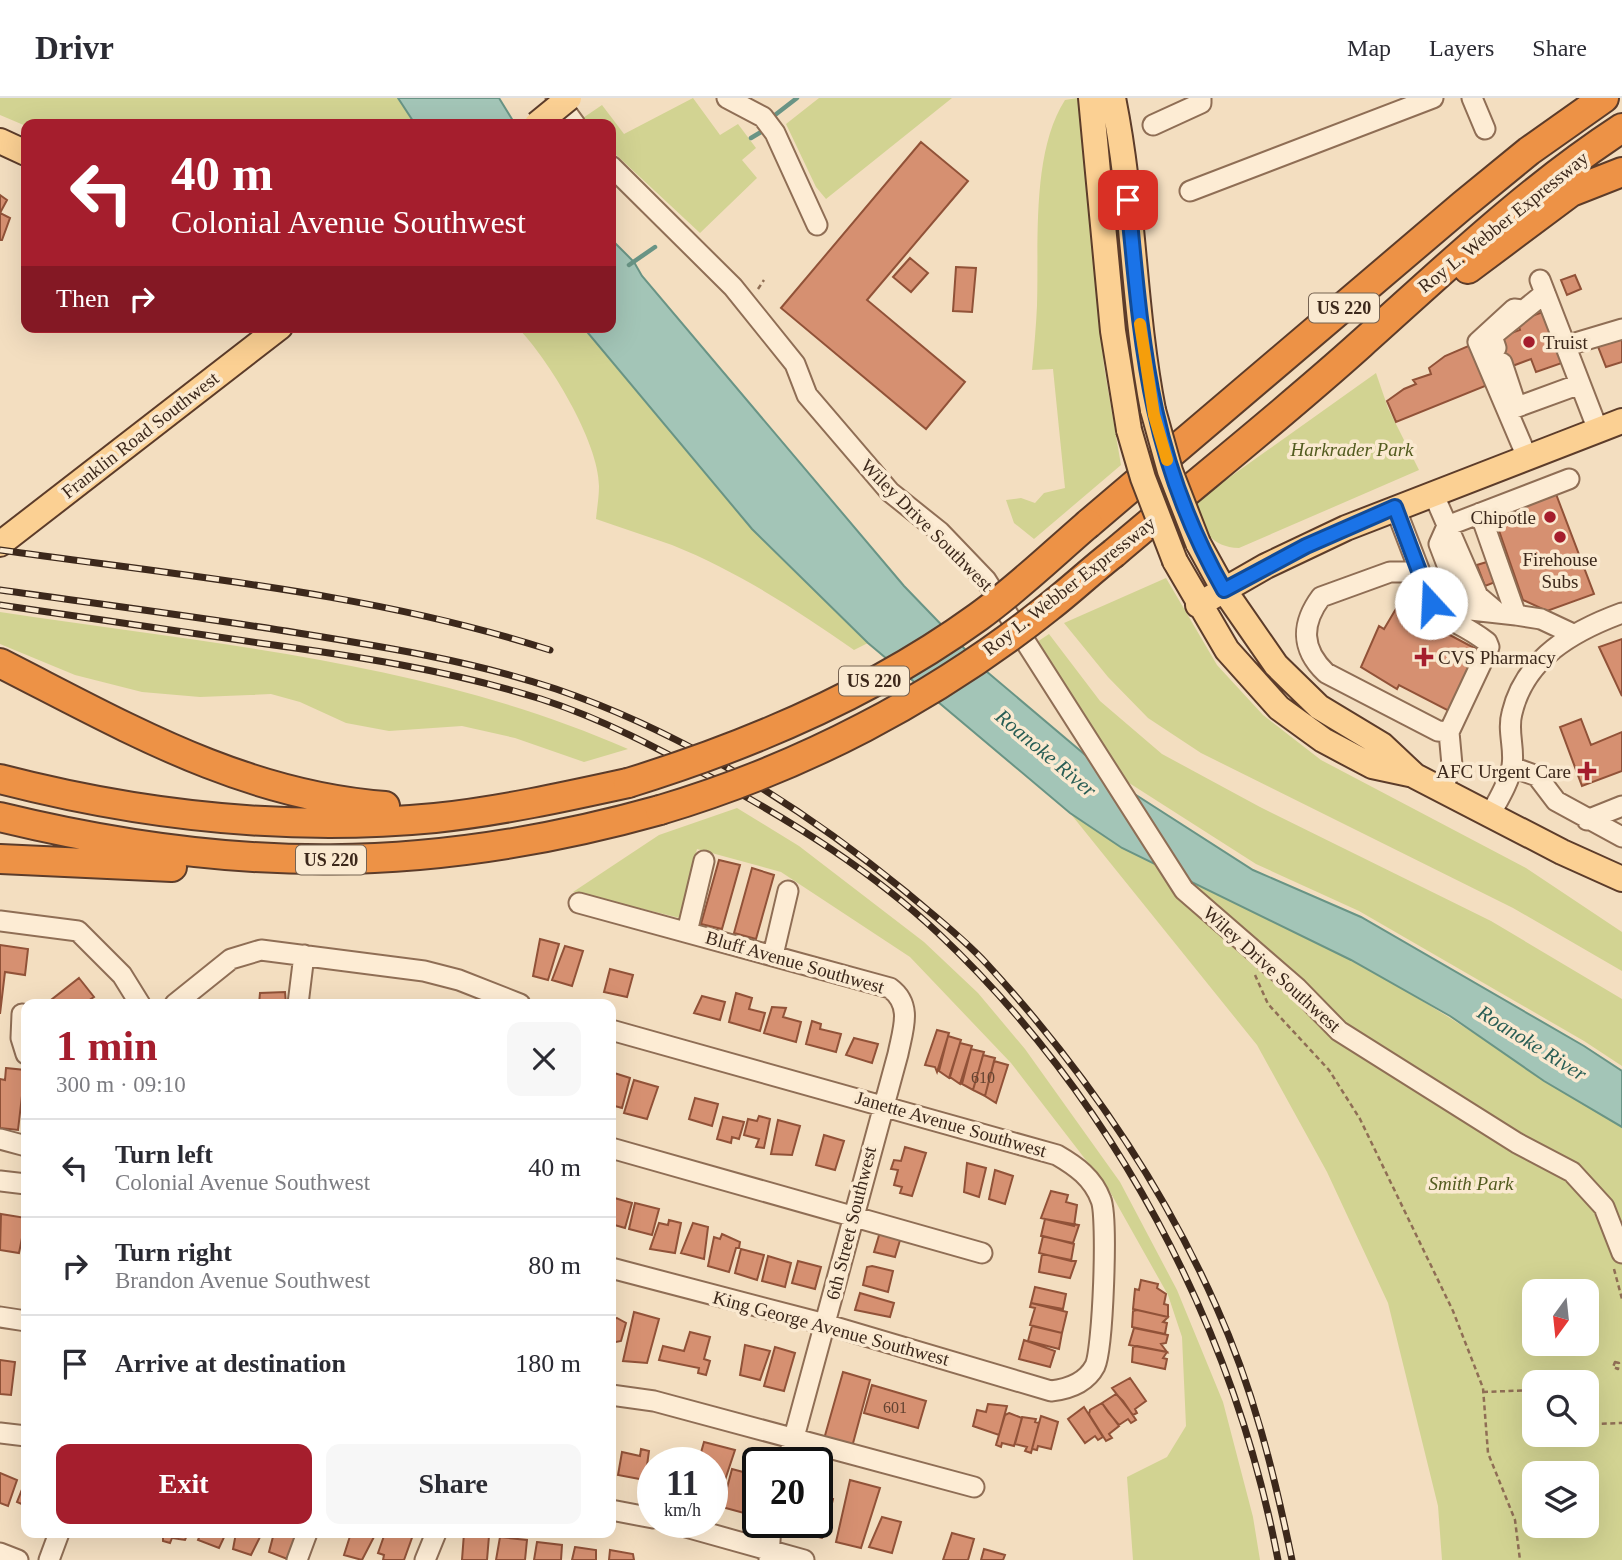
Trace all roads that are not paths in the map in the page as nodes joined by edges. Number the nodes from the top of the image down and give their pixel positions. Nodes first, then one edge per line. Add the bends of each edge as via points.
1 (556, 98) edge
2 (569, 98) edge
3 (727, 98) edge
4 (1091, 98) edge
5 (1113, 98) edge
6 (1201, 98) edge
7 (1433, 98) edge
8 (1472, 98) edge
9 (1605, 98) edge
10 (543, 119) edge
11 (571, 119) edge
12 (1153, 125) dead end
13 (1622, 128) edge
14 (1485, 129) dead end
15 (0, 141) edge
16 (21, 151) edge
17 (616, 171) edge
18 (1622, 172) edge
19 (1190, 191) dead end
20 (817, 225) dead end
21 (1522, 310) junction
22 (1622, 329) edge
23 (272, 333) edge
24 (1360, 345) junction
25 (1565, 346) junction
26 (1580, 384) junction
27 (1513, 409) junction
28 (1622, 421) edge
29 (1598, 430) junction
30 (1527, 457) junction
31 (1569, 479) dead end
32 (1433, 493) junction
33 (1395, 507) junction
34 (1480, 513) junction
35 (1449, 527) junction
36 (0, 544) edge
37 (1420, 572) junction
38 (1224, 590) junction
39 (1198, 604) junction
40 (1622, 613) edge
41 (1502, 614) junction
42 (1573, 634) junction
43 (0, 663) edge
44 (1450, 732) junction
45 (1512, 767) junction
46 (1415, 776) junction
47 (0, 779) edge
48 (1442, 790) junction
49 (552, 799) junction
50 (1622, 806) edge
51 (1490, 815) junction
52 (0, 817) edge
53 (1587, 820) junction
54 (1622, 837) edge
55 (0, 859) edge
56 (367, 860) junction
57 (704, 861) dead end
58 (1622, 879) edge
59 (788, 891) dead end
60 (579, 903) dead end
61 (0, 921) edge
62 (687, 932) junction
63 (773, 955) junction
64 (304, 956) junction
65 (137, 999) edge
66 (181, 999) edge
67 (299, 999) edge
68 (503, 999) edge
69 (616, 1031) edge
70 (883, 1104) junction
71 (0, 1139) edge
72 (21, 1145) edge
73 (616, 1149) edge
74 (0, 1181) edge
75 (21, 1183) edge
76 (853, 1216) junction
77 (982, 1253) dead end
78 (1622, 1253) edge
79 (616, 1269) edge
80 (0, 1317) edge
81 (21, 1320) edge
82 (825, 1324) junction
83 (1051, 1391) joint
84 (616, 1396) edge
85 (0, 1433) edge
86 (21, 1435) edge
87 (794, 1438) junction
88 (791, 1447) edge
89 (974, 1487) dead end
90 (616, 1511) edge
91 (637, 1515) edge
92 (57, 1538) edge
93 (305, 1538) edge
94 (434, 1538) edge
95 (717, 1538) edge
96 (0, 1553) edge
97 (769, 1555) edge
98 (18, 1560) edge
99 (49, 1560) edge
100 (297, 1560) edge
101 (425, 1560) edge
102 (804, 1560) edge

1 - 11 street
2 - 10 main road, bridge
3 - 20 street via 763,117 775,133
4 - 39 main road, bridge via 1113,331 1129,429 1175,561
5 - 38 main road, bridge via 1153,410 1198,543
6 - 12 street via 1201,103
7 - 19 street
8 - 14 street
9 - 49 highway, Roy L. Webber Expressway / US 220, bridge via 1463,205 980,616 908,662 752,739 628,783
13 - 24 highway, Roy L. Webber Expressway / US 220 via 1465,248
15 - 16 main road
17 - 78 street, Wiley Drive Southwest via 733,287 795,364 807,395 890,492 940,532 986,580 1184,890 1297,988 1339,1031 1517,1143 1572,1172 1604,1207
18 - 24 highway via 1571,192 1416,310
21 - 25 street via 1543,287
21 - 27 street via 1492,336
21 - 27 street via 1514,309 1478,342 1498,391
22 - 25 street
23 - 36 main road, Franklin Road Southwest
24 - 56 highway, Roy L. Webber Expressway / US 220, bridge via 1001,642 903,706 772,771 660,810 484,850
25 - 26 street
26 - 27 street
26 - 29 street
27 - 30 street
28 - 29 main road
29 - 30 main road
30 - 32 main road
31 - 34 street
32 - 33 main road
32 - 35 street
33 - 37 street
33 - 38 main road via 1306,546
34 - 35 street
34 - 41 street
35 - 41 street via 1484,592
37 - 44 street via 1431,603 1442,616 1482,638 1489,647
37 - 44 street via 1390,572 1321,597 1305,627 1305,641 1326,673 1438,731
38 - 39 main road
38 - 46 main road via 1296,686 1335,718 1382,745
39 - 46 main road via 1241,669 1289,716 1372,766
40 - 42 street
41 - 42 street via 1541,620
42 - 45 street via 1538,664 1522,687 1510,722
43 - 49 highway via 205,764 311,798 389,807
44 - 48 street via 1452,765
45 - 51 street
45 - 53 street via 1537,776 1556,801
46 - 48 main road
47 - 49 highway, Roy L. Webber Expressway / US 220 via 129,808 245,821 378,822
48 - 51 main road
50 - 53 street
51 - 58 main road
52 - 56 highway, Roy L. Webber Expressway / US 220 via 192,853
53 - 54 street
55 - 56 highway via 247,870
57 - 62 street
59 - 63 street
60 - 62 street, Bluff Avenue Southwest
61 - 65 street via 78,931 122,975
62 - 63 street, Bluff Avenue Southwest
63 - 70 street, Bluff Avenue Southwest via 898,994 906,1012
64 - 66 street via 261,950 245,953 230,959
64 - 67 street
64 - 68 street via 424,971
69 - 70 street, Janette Avenue Southwest
70 - 76 street, 6th Street Southwest
70 - 83 street, Janette Avenue Southwest via 1057,1155 1076,1166 1095,1187 1105,1216 1099,1352 1087,1377 1064,1390
71 - 72 street
73 - 76 street
74 - 75 street
76 - 77 street
76 - 82 street, 6th Street Southwest
79 - 82 street, King George Avenue Southwest
80 - 81 street
82 - 83 street, King George Avenue Southwest
82 - 87 street, 6th Street Southwest
84 - 87 street via 654,1401
85 - 86 street
87 - 88 street, 6th Street Southwest
87 - 89 street
90 - 91 street
92 - 99 street
93 - 100 street
94 - 101 street
95 - 97 street
96 - 98 street
97 - 102 street

